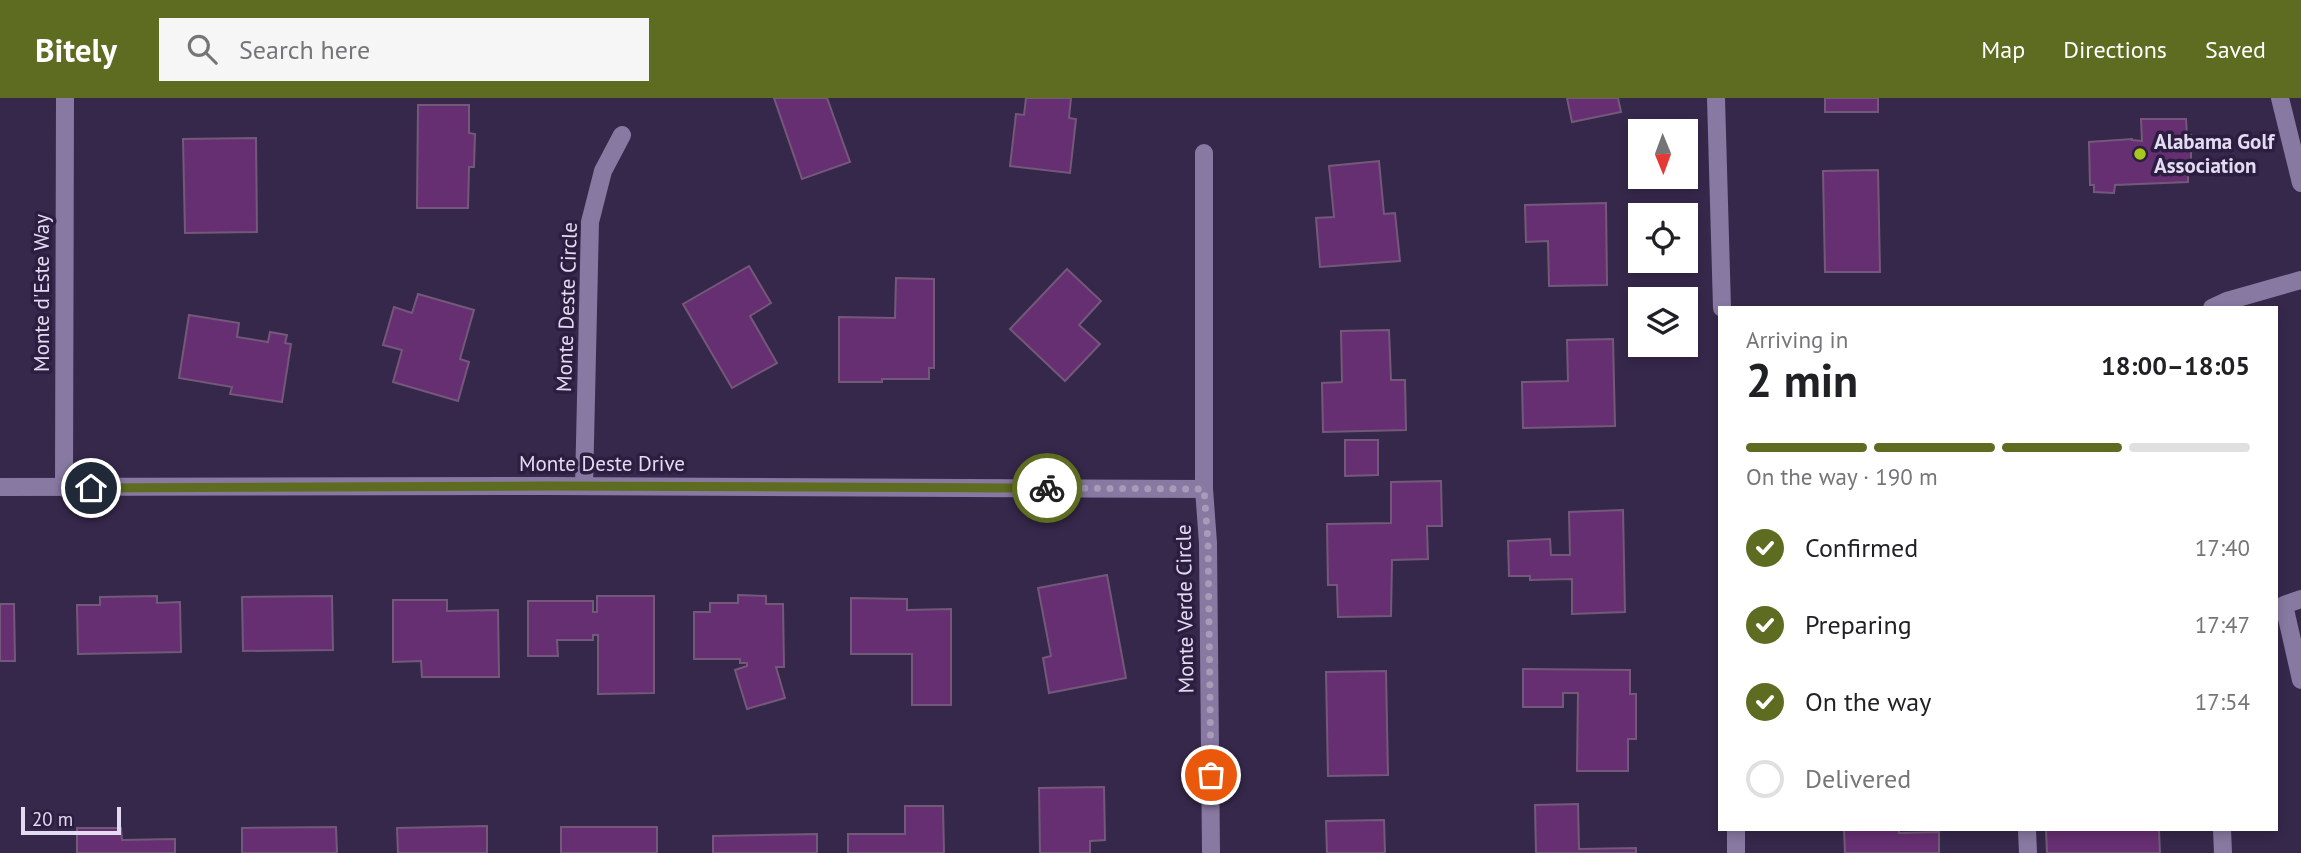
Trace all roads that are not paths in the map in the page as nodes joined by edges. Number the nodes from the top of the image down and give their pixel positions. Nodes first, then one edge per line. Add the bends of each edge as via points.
1 (65, 98) edge
2 (1716, 98) edge
3 (2280, 98) edge
4 (622, 135) dead end
5 (1204, 153) dead end
6 (2301, 183) edge
7 (2301, 280) edge
8 (1722, 306) edge
9 (2216, 306) edge
10 (584, 486) junction
11 (0, 487) edge
12 (64, 488) junction
13 (1204, 489) junction
14 (2287, 603) edge
15 (2301, 680) edge
16 (1736, 831) edge
17 (2027, 831) edge
18 (2222, 831) edge
19 (1212, 853) edge
20 (1737, 853) edge
21 (2028, 853) edge
22 (2223, 853) edge

1 - 12 street, Monte d'Este Way
2 - 8 street
3 - 6 street
4 - 10 street, Monte Deste Circle via 603,171 590,222
5 - 13 street, Monte Verde Circle
7 - 9 street
10 - 12 street, Monte Deste Drive
10 - 13 street, Monte Deste Drive
11 - 12 street, Monte Deste Drive
13 - 19 street, Monte Verde Circle
14 - 15 street
16 - 20 street
17 - 21 street
18 - 22 street

